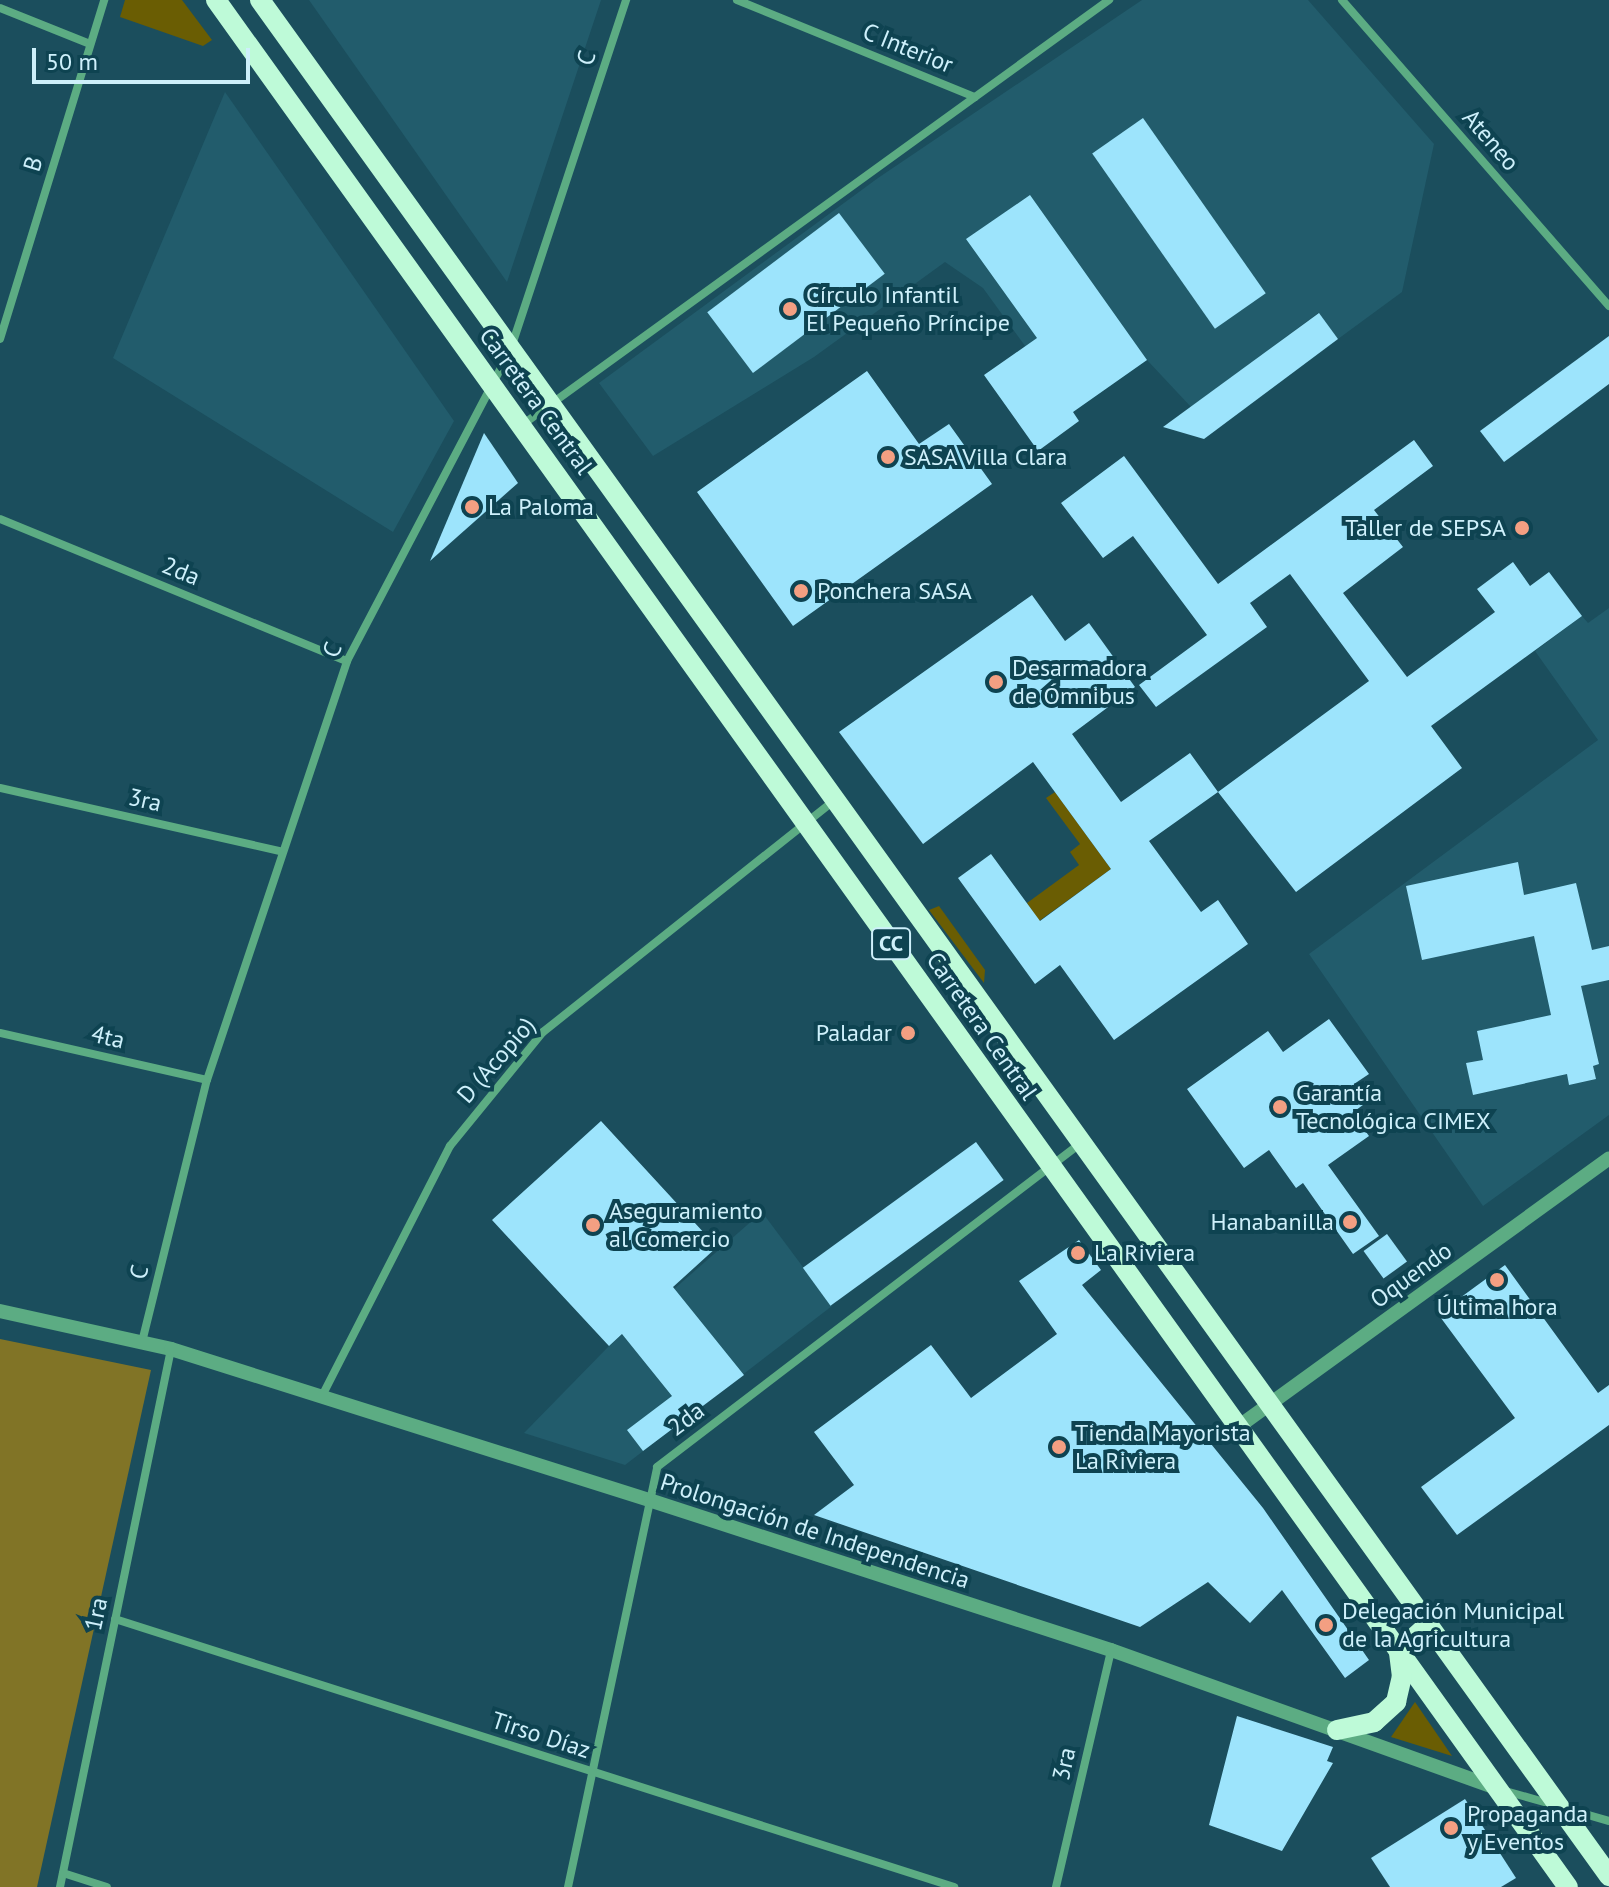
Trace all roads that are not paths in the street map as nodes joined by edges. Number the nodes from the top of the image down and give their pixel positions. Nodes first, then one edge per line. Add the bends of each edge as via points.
1 (104, 0) edge
2 (216, 0) edge
3 (260, 0) edge
4 (626, 0) edge
5 (737, 0) edge
6 (1109, 0) edge
7 (1342, 0) edge
8 (0, 8) edge
9 (90, 44) junction
10 (975, 97) junction
11 (1609, 306) edge
12 (0, 339) edge
13 (511, 348) junction
14 (492, 385) junction
15 (551, 404) junction
16 (521, 426) junction
17 (0, 519) edge
18 (347, 661) junction
19 (0, 788) edge
20 (835, 800) junction
21 (806, 823) junction
22 (280, 851) junction
23 (0, 1033) edge
24 (207, 1080) junction
25 (1081, 1142) junction
26 (1609, 1158) edge
27 (1051, 1166) junction
28 (0, 1311) edge
29 (142, 1342) junction
30 (171, 1349) junction
31 (322, 1396) junction
32 (1269, 1404) junction
33 (1238, 1427) junction
34 (649, 1500) junction
35 (115, 1619) junction
36 (1428, 1625) junction
37 (1111, 1650) junction
38 (1399, 1651) junction
39 (1337, 1730) junction
40 (592, 1772) junction
41 (1497, 1788) junction
42 (1558, 1806) junction
43 (1609, 1821) edge
44 (63, 1873) junction
45 (1609, 1876) edge
46 (60, 1887) edge
47 (107, 1887) edge
48 (568, 1887) edge
49 (954, 1887) edge
50 (1056, 1887) edge
51 (1568, 1887) edge

1 - 9 street, B
2 - 14 main road, Carretera Central / CC
3 - 13 main road, Carretera Central / CC
4 - 13 street, C
5 - 10 street, C Interior
6 - 10 street
7 - 11 street, Ateneo
8 - 9 street
9 - 12 street, B
10 - 15 street
13 - 14 street, C
13 - 15 main road, Carretera Central / CC
14 - 16 main road, Carretera Central / CC
14 - 18 street, C
15 - 16 street
15 - 20 main road, Carretera Central / CC
16 - 21 main road, Carretera Central / CC
17 - 18 street, 2da
18 - 22 street, C
19 - 22 street, 3ra
20 - 21 street, D (Acopio)
20 - 25 main road, Carretera Central / CC
21 - 27 main road, Carretera Central / CC
21 - 31 street, D (Acopio) via 543,1032 450,1146
22 - 24 street, C
23 - 24 street, 4ta
24 - 29 street, C
25 - 27 street, 2da
25 - 32 main road, Carretera Central / CC
26 - 32 street, Oquendo
27 - 33 main road, Carretera Central / CC
27 - 34 street, 2da via 657,1467
28 - 29 street, Prolongación de Independencia
29 - 30 street, Prolongación de Independencia
30 - 31 street, Prolongación de Independencia
30 - 35 street, 1ra
31 - 34 street, Prolongación de Independencia
32 - 33 street, Oquendo
32 - 36 main road, Carretera Central / CC
33 - 38 main road, Carretera Central / CC
34 - 37 street, Prolongación de Independencia
34 - 40 street, 2da
35 - 40 street, Tirso Díaz
35 - 44 street, 1ra
36 - 38 main road
36 - 42 main road, Carretera Central / CC
37 - 39 street, Prolongación de Independencia
37 - 50 street, 3ra
38 - 39 main road via 1402,1677 1396,1702 1374,1722
38 - 41 main road, Carretera Central / CC
39 - 41 street, Prolongación de Independencia
40 - 48 street, 2da
40 - 49 street, Tirso Díaz
41 - 42 street, Prolongación de Independencia
41 - 51 main road, Carretera Central / CC
42 - 43 street, Prolongación de Independencia
42 - 45 main road, Carretera Central / CC
44 - 46 street, 1ra
44 - 47 street

